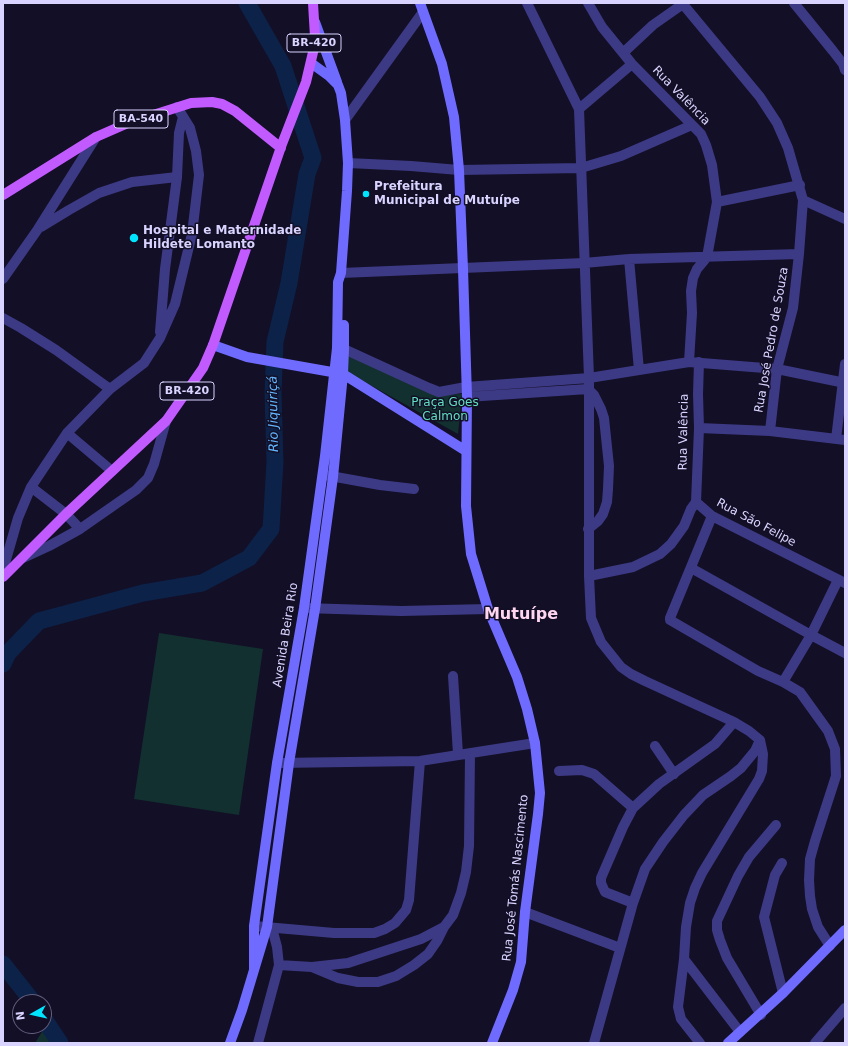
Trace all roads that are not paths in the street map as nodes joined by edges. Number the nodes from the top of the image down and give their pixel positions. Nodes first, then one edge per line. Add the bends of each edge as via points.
1 (313, 3) edge
2 (527, 3) edge
3 (588, 3) edge
4 (794, 3) edge
5 (682, 4) edge
6 (421, 8) edge
7 (314, 20) junction
8 (623, 53) junction
9 (311, 63) junction
10 (632, 64) junction
11 (845, 70) edge
12 (338, 86) junction
13 (177, 107) junction
14 (579, 109) junction
15 (183, 117) junction
16 (345, 120) junction
17 (692, 124) junction
18 (96, 137) junction
19 (282, 146) junction
20 (348, 163) junction
21 (581, 168) junction
22 (459, 170) junction
23 (177, 177) junction
24 (800, 185) junction
25 (3, 195) edge
26 (803, 200) junction
27 (717, 202) junction
28 (845, 219) edge
29 (38, 229) junction
30 (799, 254) junction
31 (707, 257) junction
32 (630, 259) junction
33 (584, 263) junction
34 (463, 268) junction
35 (341, 273) junction
36 (3, 279) edge
37 (3, 318) edge
38 (160, 338) junction
39 (213, 345) junction
40 (341, 348) junction
41 (689, 362) junction
42 (699, 362) junction
43 (845, 364) edge
44 (777, 369) junction
45 (639, 370) junction
46 (339, 373) junction
47 (589, 378) junction
48 (844, 383) edge
49 (536, 388) junction
50 (110, 389) junction
51 (588, 389) junction
52 (466, 392) junction
53 (166, 421) junction
54 (699, 428) junction
55 (770, 431) junction
56 (67, 433) junction
57 (840, 440) edge
58 (466, 451) junction
59 (112, 472) junction
60 (322, 475) junction
61 (333, 477) junction
62 (32, 487) junction
63 (414, 489) dead end
64 (696, 502) junction
65 (66, 514) junction
66 (712, 516) junction
67 (80, 529) junction
68 (588, 529) junction
69 (21, 559) junction
70 (691, 568) junction
71 (3, 570) edge
72 (589, 576) junction
73 (3, 577) edge
74 (841, 581) edge
75 (310, 608) junction
76 (488, 609) junction
77 (811, 635) junction
78 (845, 653) edge
79 (453, 676) dead end
80 (784, 682) junction
81 (734, 722) junction
82 (760, 740) junction
83 (535, 743) junction
84 (655, 746) dead end
85 (458, 754) junction
86 (470, 754) junction
87 (420, 761) junction
88 (277, 763) junction
89 (288, 763) junction
90 (559, 771) dead end
91 (674, 774) junction
92 (633, 808) junction
93 (776, 825) dead end
94 (782, 863) dead end
95 (633, 903) junction
96 (525, 912) junction
97 (254, 926) junction
98 (270, 927) junction
99 (444, 927) junction
100 (845, 930) edge
101 (830, 946) junction
102 (620, 948) junction
103 (684, 959) junction
104 (279, 965) junction
105 (312, 968) junction
106 (254, 970) junction
107 (783, 993) junction
108 (845, 1008) edge
109 (761, 1015) junction
110 (740, 1032) junction
111 (230, 1043) edge
112 (258, 1043) edge
113 (492, 1043) edge
114 (594, 1043) edge
115 (700, 1043) edge
116 (728, 1043) edge
117 (815, 1043) edge

1 - 7 main road, BR-420
2 - 14 street
3 - 8 street, Rua Valência via 602,27
4 - 11 street via 844,64
5 - 8 street via 653,25
5 - 24 street, Rua José Pedro de Souza via 760,97 777,123
6 - 16 street
6 - 22 street, Rua José Tomás Nascimento via 448,84
7 - 9 main road, BR-420
7 - 12 street, Avenida Beira Rio
8 - 10 street, Rua Valência
9 - 12 street
9 - 19 main road, BR-420
10 - 14 street
10 - 17 street, Rua Valência
12 - 16 street, Avenida Beira Rio
13 - 15 street
13 - 18 main road, BA-540 via 128,123
13 - 19 main road, BA-540 via 202,102 222,104
14 - 21 street
15 - 23 street via 179,133
15 - 38 street via 190,128 196,151 198,175 192,234 175,304
16 - 20 street, Avenida Beira Rio
17 - 21 street via 621,156
17 - 27 street, Rua Valência via 706,145 712,165
18 - 25 main road, BA-540
18 - 29 street
19 - 39 main road, BR-420
20 - 22 street
20 - 35 street, Avenida Beira Rio
21 - 22 street
21 - 33 street
22 - 34 street, Rua José Tomás Nascimento
23 - 29 street via 132,182 99,193
23 - 38 street via 165,269
24 - 26 street, Rua José Pedro de Souza
24 - 27 street
26 - 28 street
26 - 30 street, Rua José Pedro de Souza
27 - 31 street, Rua Valência
29 - 36 street
30 - 31 street
30 - 44 street, Rua José Pedro de Souza via 793,308
31 - 32 street
31 - 41 street, Rua Valência via 693,278
32 - 33 street
32 - 45 street
33 - 34 street
33 - 47 street
34 - 35 street
34 - 52 street, Rua José Tomás Nascimento
35 - 40 street, Avenida Beira Rio via 338,282
37 - 50 street via 56,350
38 - 50 street via 144,363
39 - 46 street via 247,357
39 - 53 main road, BR-420 via 203,368
40 - 46 street, Avenida Beira Rio
40 - 52 street via 439,392
41 - 42 street
41 - 45 street
42 - 44 street
42 - 54 street, Rua Valência
43 - 48 street
44 - 48 street
44 - 55 street, Rua José Pedro de Souza
45 - 47 street
46 - 58 street
46 - 60 street, Avenida Beira Rio
46 - 61 street, Avenida Beira Rio
47 - 49 street
47 - 51 street
48 - 57 street
49 - 51 street
49 - 52 street
50 - 56 street
51 - 68 street
51 - 68 street via 594,395 604,418 609,466 607,502 603,514
52 - 58 street, Rua José Tomás Nascimento
53 - 59 main road, BR-420
53 - 67 street via 148,478 136,490
54 - 55 street
54 - 64 street, Rua Valência
55 - 57 street
56 - 59 street
56 - 62 street
58 - 76 street, Rua José Tomás Nascimento via 466,506 471,554
59 - 65 main road, BR-420
60 - 61 street
60 - 75 street, Avenida Beira Rio
61 - 63 street
61 - 75 street, Avenida Beira Rio
62 - 65 street
62 - 71 street via 18,518
64 - 66 street, Rua São Felipe
64 - 72 street via 684,526 660,554 633,567
65 - 67 street
65 - 69 main road, BR-420
66 - 70 street
66 - 74 street, Rua São Felipe
67 - 69 street
68 - 72 street
69 - 73 main road, BR-420
70 - 77 street
70 - 80 street via 670,620 758,671
72 - 81 street via 591,618 601,642 621,667 645,681
74 - 77 street
75 - 76 street via 401,611
75 - 88 street, Avenida Beira Rio
75 - 89 street, Avenida Beira Rio
76 - 83 street, Rua José Tomás Nascimento via 517,677
77 - 78 street
77 - 80 street
79 - 85 street
80 - 101 street via 800,692 828,731 835,749 836,776 810,859 809,880 812,909 818,927
81 - 82 street
81 - 91 street via 715,744
82 - 95 street via 755,751 741,768 703,795 675,825 646,869
82 - 103 street via 763,754 762,771 695,888 686,927
83 - 86 street
83 - 96 street, Rua José Tomás Nascimento via 540,794
84 - 91 street
85 - 86 street
85 - 87 street
86 - 99 street via 469,846 466,872 453,915
87 - 89 street
87 - 98 street via 409,900 406,910 395,923 374,933 334,933
88 - 89 street
88 - 97 street, Avenida Beira Rio
89 - 98 street, Avenida Beira Rio
90 - 92 street via 582,770 594,774
91 - 92 street
92 - 95 street via 600,883 605,892
93 - 109 street via 749,857 717,921 717,930 727,958
94 - 107 street via 775,875 764,917
95 - 102 street
96 - 102 street
96 - 113 street, Rua José Tomás Nascimento via 518,976
97 - 98 street
97 - 106 street, Avenida Beira Rio
98 - 104 street via 277,947
98 - 106 street, Avenida Beira Rio
99 - 105 street via 421,939 348,963
99 - 105 street via 428,954 414,966 378,982 338,978
100 - 101 street
101 - 107 street
102 - 114 street
103 - 110 street
103 - 115 street via 679,1012 681,1019
104 - 105 street
104 - 112 street
106 - 111 street, Avenida Beira Rio
107 - 109 street
108 - 117 street
109 - 110 street
110 - 116 street

